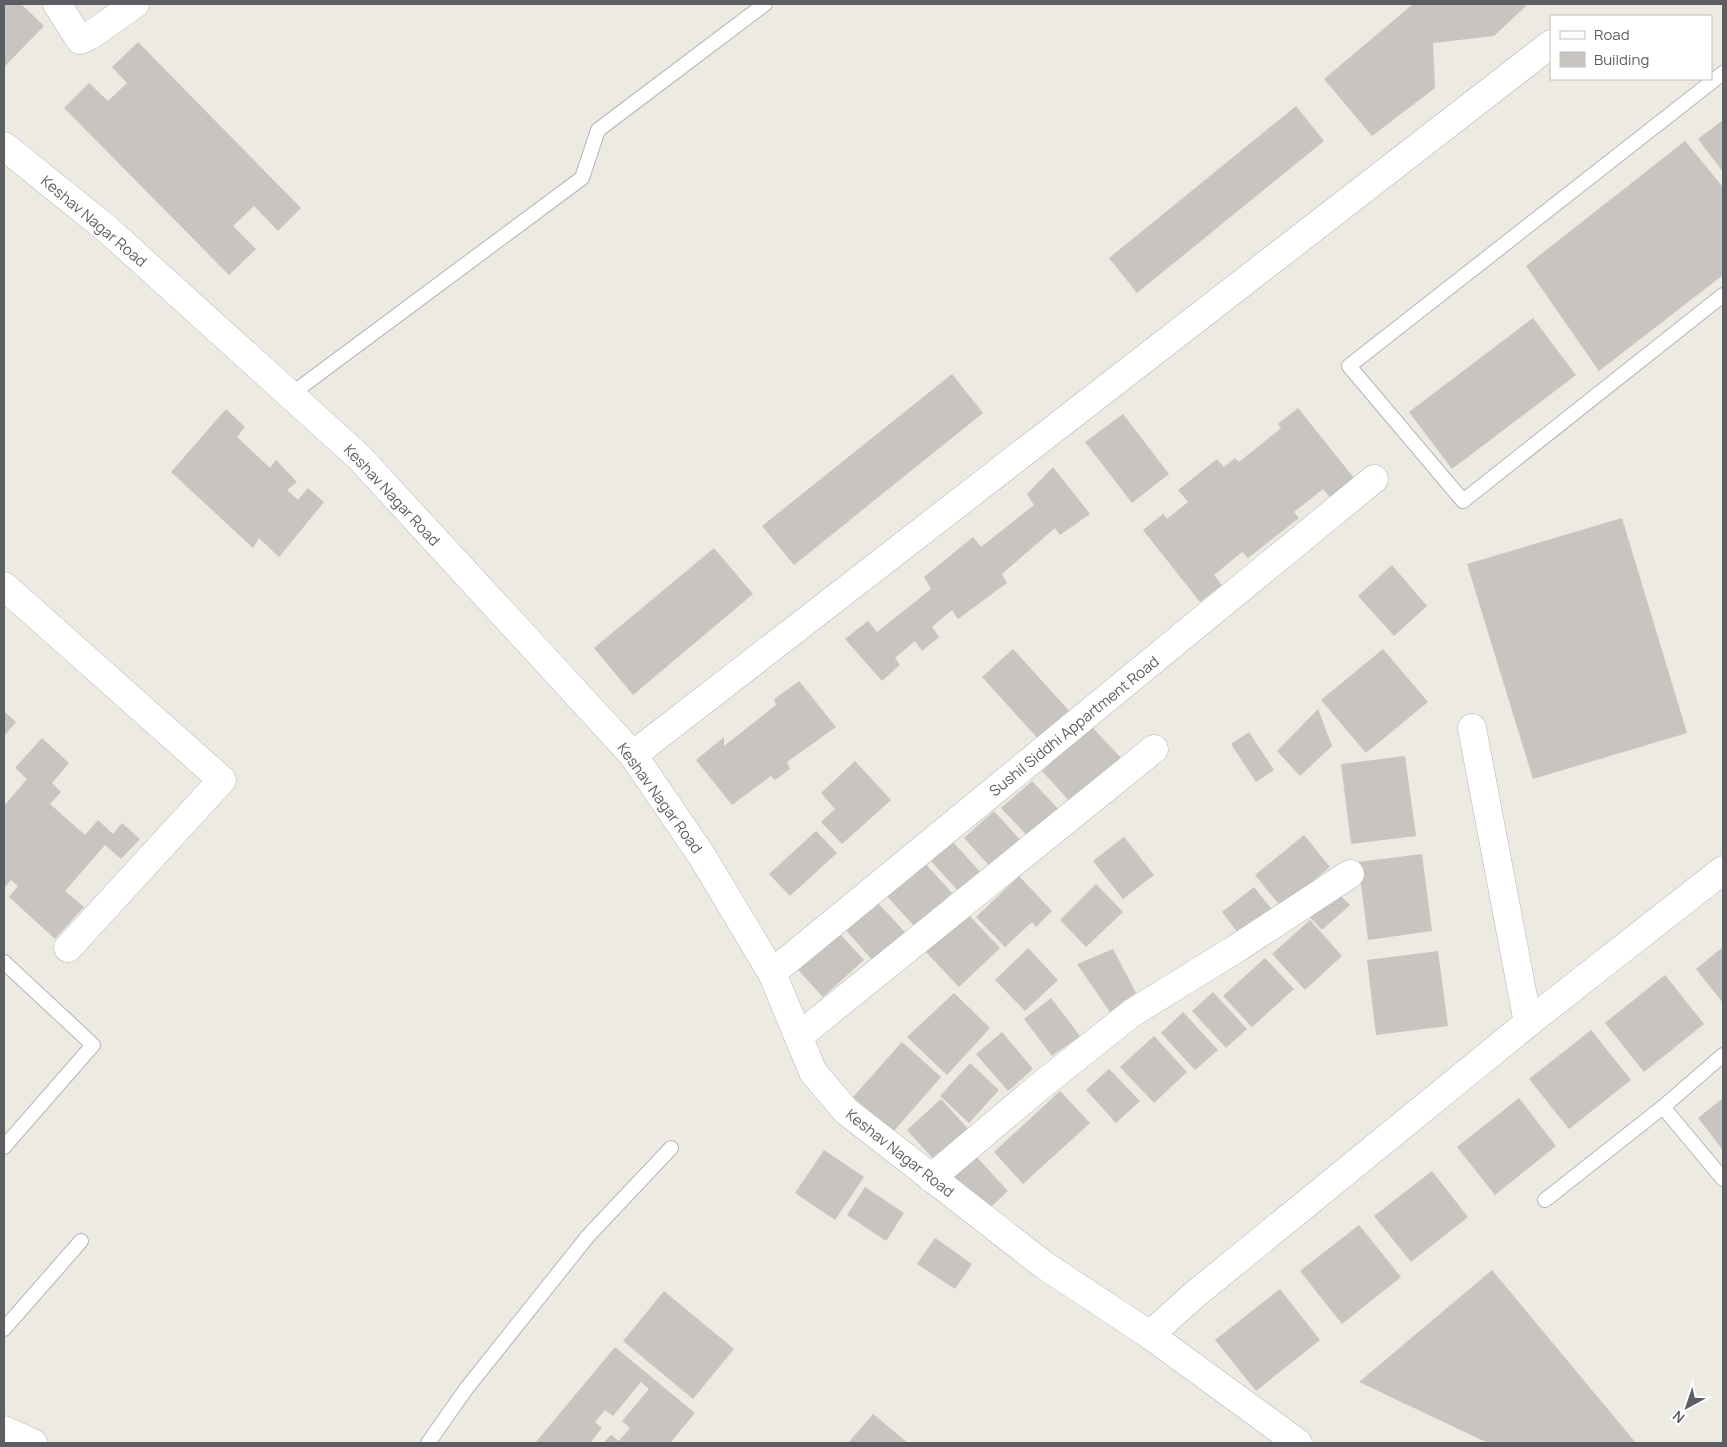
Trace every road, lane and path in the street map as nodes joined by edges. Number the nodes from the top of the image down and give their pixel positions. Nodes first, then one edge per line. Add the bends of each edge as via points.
1 (57, 4) edge
2 (135, 4) edge
3 (765, 4) edge
4 (1550, 45) edge
5 (1723, 74) edge
6 (4, 146) edge
7 (1723, 296) edge
8 (290, 395) junction
9 (1374, 479) dead end
10 (4, 586) edge
11 (1472, 728) dead end
12 (1154, 749) dead end
13 (633, 755) junction
14 (1723, 870) edge
15 (1350, 874) dead end
16 (68, 948) dead end
17 (4, 962) edge
18 (772, 973) junction
19 (1528, 1022) junction
20 (798, 1036) junction
21 (1723, 1054) edge
22 (1663, 1106) junction
23 (4, 1147) edge
24 (671, 1148) dead end
25 (931, 1178) junction
26 (1723, 1179) edge
27 (1545, 1200) dead end
28 (81, 1241) dead end
29 (4, 1329) edge
30 (1150, 1335) junction
31 (4, 1430) edge
32 (33, 1443) edge
33 (428, 1443) edge
34 (1298, 1443) edge

1 - 2 street via 80,40
3 - 8 lane via 598,130 582,178
4 - 13 street
5 - 7 lane via 1349,366 1463,501
6 - 8 street, Keshav Nagar Road via 107,229
8 - 13 street, Keshav Nagar Road via 359,457
9 - 18 street, Sushil Siddhi Appartment Road
10 - 16 street via 222,780
11 - 19 street
12 - 20 street
13 - 18 street, Keshav Nagar Road via 702,856
14 - 19 street
15 - 25 street via 1132,1013
17 - 23 lane via 93,1045
18 - 20 street, Keshav Nagar Road
19 - 30 street
20 - 25 street, Keshav Nagar Road via 813,1072 846,1111
21 - 22 lane
22 - 26 lane
22 - 27 lane
24 - 33 lane via 588,1236 466,1389
25 - 30 street, Keshav Nagar Road via 1044,1266
28 - 29 lane
30 - 34 street, Keshav Nagar Road
31 - 32 street

